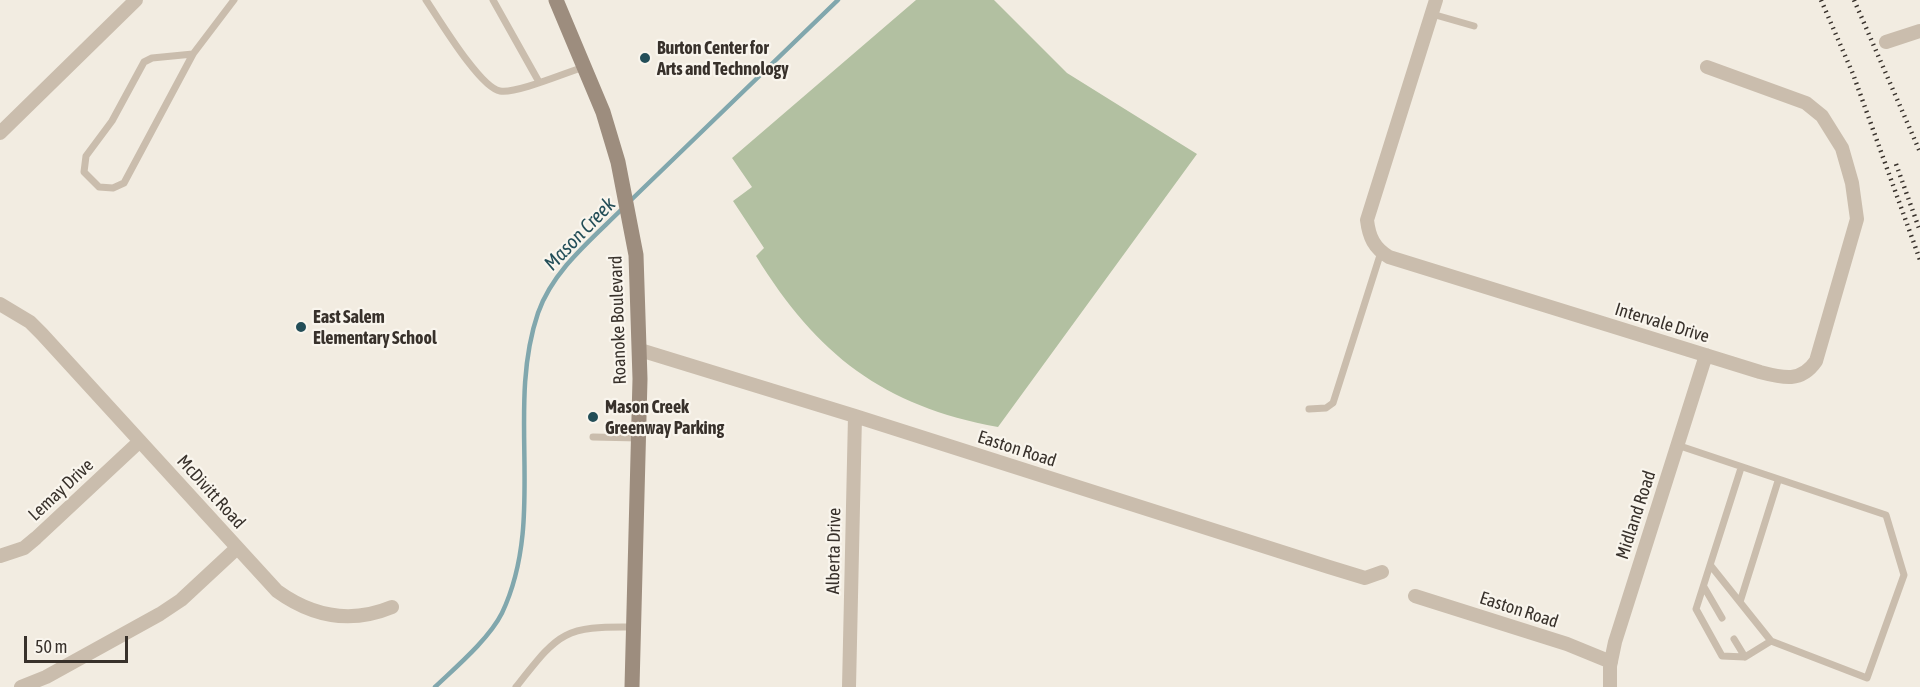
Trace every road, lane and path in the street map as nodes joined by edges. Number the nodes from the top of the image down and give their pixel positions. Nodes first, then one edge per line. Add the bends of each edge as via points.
1 (136, 0) edge
2 (234, 0) edge
3 (426, 0) edge
4 (493, 0) edge
5 (556, 0) edge
6 (1436, 0) edge
7 (1432, 14) junction
8 (1474, 26) dead end
9 (1920, 31) edge
10 (1886, 42) dead end
11 (193, 54) junction
12 (586, 66) junction
13 (1707, 67) dead end
14 (539, 82) junction
15 (0, 133) edge
16 (1381, 252) junction
17 (0, 304) edge
18 (640, 350) junction
19 (1706, 355) junction
20 (1309, 409) dead end
21 (855, 416) junction
22 (593, 436) dead end
23 (639, 438) junction
24 (140, 441) junction
25 (1677, 445) junction
26 (1742, 468) junction
27 (1778, 481) junction
28 (237, 548) junction
29 (0, 556) edge
30 (1711, 566) junction
31 (1382, 572) dead end
32 (1704, 587) junction
33 (1415, 596) dead end
34 (1740, 602) junction
35 (392, 607) dead end
36 (1722, 618) dead end
37 (633, 627) junction
38 (1734, 639) dead end
39 (1771, 641) junction
40 (1744, 657) junction
41 (1611, 662) junction
42 (21, 687) edge
43 (516, 687) edge
44 (632, 687) edge
45 (849, 687) edge
46 (1610, 687) edge

1 - 15 street
2 - 11 lane
3 - 14 lane via 483,83 500,91
4 - 14 lane
5 - 12 main road, Roanoke Boulevard
6 - 7 street
7 - 8 lane
7 - 16 street via 1367,220 1371,240
9 - 10 street
11 - 11 lane via 144,62 112,121 86,156 84,172 99,187 113,188 124,183
12 - 14 lane
12 - 18 main road, Roanoke Boulevard via 618,162 629,212 639,294
13 - 19 street, Intervale Drive via 1806,103 1822,117 1842,148 1857,219 1828,324 1811,369 1795,378 1785,378
16 - 19 street, Intervale Drive
16 - 20 lane via 1333,403 1326,408
17 - 24 street, McDivitt Road via 42,333
18 - 21 street, Easton Road
18 - 23 main road, Roanoke Boulevard
19 - 25 street, Midland Road
21 - 31 street, Easton Road via 1356,576 1365,578
21 - 45 street, Alberta Drive
22 - 23 lane
23 - 37 main road, Roanoke Boulevard
24 - 28 street, McDivitt Road
24 - 29 street, Lemay Drive via 24,548
25 - 26 lane
25 - 41 street, Midland Road
26 - 27 lane
26 - 30 lane
27 - 34 lane
27 - 39 lane via 1886,515 1904,575 1867,678
28 - 35 street via 277,591 309,610 345,617
28 - 42 street, McDivitt Road via 181,600 160,614
30 - 32 lane
30 - 34 lane
32 - 36 lane
32 - 40 lane via 1696,609 1722,656
33 - 41 street, Easton Road via 1567,644
34 - 39 lane
37 - 43 lane via 576,630 560,637
37 - 44 main road, Roanoke Boulevard
38 - 40 lane
39 - 40 lane
41 - 46 street, Midland Road

